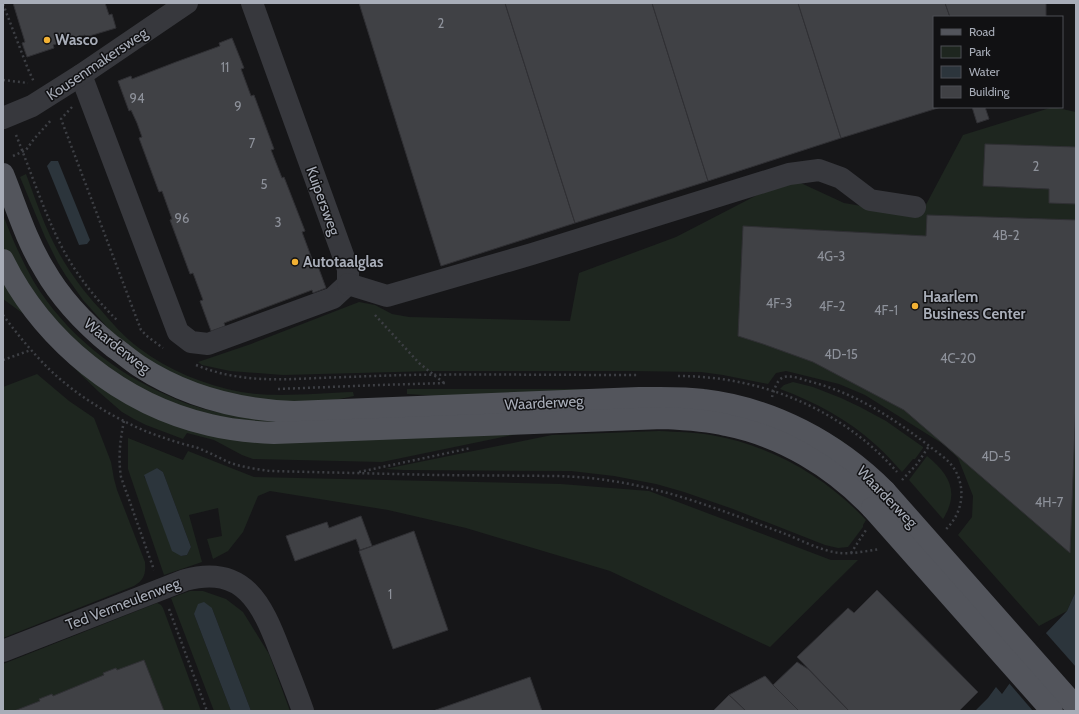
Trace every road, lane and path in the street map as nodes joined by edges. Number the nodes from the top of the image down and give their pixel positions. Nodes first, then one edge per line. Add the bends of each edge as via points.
1 (187, 3) edge
2 (252, 3) edge
3 (3, 4) edge
4 (34, 82) dead end
5 (85, 83) junction
6 (5, 117) edge
7 (3, 174) edge
8 (915, 207) dead end
9 (3, 260) edge
10 (348, 284) junction
11 (374, 314) dead end
12 (3, 315) edge
13 (120, 324) dead end
14 (164, 348) dead end
15 (31, 350) junction
16 (191, 352) junction
17 (3, 360) edge
18 (433, 375) junction
19 (644, 376) dead end
20 (673, 376) dead end
21 (445, 383) dead end
22 (774, 390) junction
23 (771, 399) dead end
24 (478, 446) dead end
25 (929, 446) junction
26 (354, 473) junction
27 (898, 473) dead end
28 (907, 475) dead end
29 (875, 509) junction
30 (942, 533) dead end
31 (884, 548) dead end
32 (851, 553) junction
33 (3, 651) edge
34 (1076, 707) edge
35 (304, 711) edge
36 (1052, 711) edge

1 - 5 street, Kousenmakersweg
2 - 10 street, Kuipersweg via 348,268
3 - 4 path
5 - 6 street, Kousenmakersweg
5 - 14 path via 61,119 139,327 143,333
5 - 16 street via 178,332
6 - 13 path, Waarderweg via 66,254 90,290
7 - 29 main road, Waarderweg via 37,257 53,283 77,313 139,366 194,393 251,408 294,412 639,398 703,400 753,410 804,431 830,447 862,470
8 - 10 street via 870,200 841,178 818,170 789,174 387,296
9 - 29 main road, Waarderweg via 32,308 79,357 127,392 159,408 199,422 252,432 280,433 663,418 706,421 760,434 799,452 846,483
10 - 16 street via 333,298
11 - 18 path via 405,349
12 - 15 path
15 - 17 path
15 - 26 path via 79,394 114,416 143,430 196,447 247,468
16 - 18 path via 202,367 261,380
18 - 19 path
18 - 21 path
20 - 22 path via 714,377
22 - 23 path
22 - 25 path via 779,380 786,376 832,388 884,413
22 - 27 path via 811,406 842,424 867,442
24 - 26 path
25 - 28 path
25 - 30 path via 953,466 961,486 961,504 956,517
26 - 32 path via 576,476 610,480 661,490 822,548
29 - 32 path
29 - 34 main road, Waarderweg, bridge
29 - 36 main road, Waarderweg, bridge
31 - 32 path
33 - 35 street, Ted Vermeulenweg via 161,588 189,578 213,576 235,582 260,606

